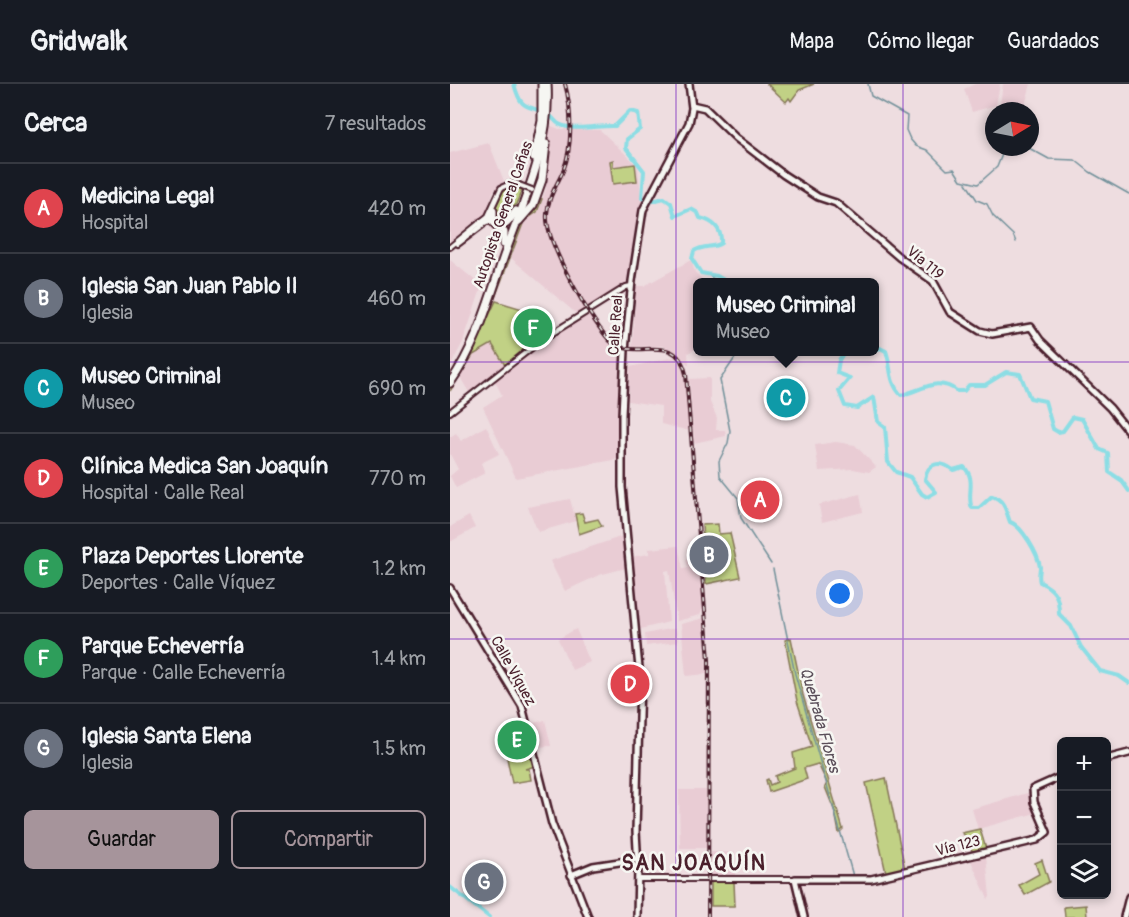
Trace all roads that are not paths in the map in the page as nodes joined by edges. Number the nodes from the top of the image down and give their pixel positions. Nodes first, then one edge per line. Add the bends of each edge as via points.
1 (542, 84) edge
2 (547, 84) edge
3 (689, 84) edge
4 (690, 91) junction
5 (545, 104) junction
6 (692, 105) junction
7 (702, 106) junction
8 (692, 112) junction
9 (544, 122) junction
10 (521, 189) junction
11 (535, 191) junction
12 (493, 210) junction
13 (489, 220) junction
14 (497, 224) junction
15 (481, 225) junction
16 (641, 232) junction
17 (450, 248) edge
18 (501, 259) junction
19 (633, 284) junction
20 (450, 374) edge
21 (450, 383) edge
22 (626, 408) junction
23 (450, 412) edge
24 (622, 415) junction
25 (624, 424) junction
26 (1129, 432) edge
27 (622, 449) junction
28 (450, 588) edge
29 (641, 690) junction
30 (640, 748) junction
31 (1129, 753) edge
32 (1111, 758) edge
33 (642, 760) junction
34 (639, 767) junction
35 (1057, 778) edge
36 (640, 780) junction
37 (641, 790) junction
38 (638, 802) junction
39 (1049, 836) dead end
40 (1036, 840) junction
41 (638, 859) junction
42 (571, 874) junction
43 (638, 879) junction
44 (795, 879) junction
45 (1129, 897) edge
46 (588, 917) edge
47 (637, 917) edge
48 (804, 917) edge
49 (1124, 917) edge

1 - 5 highway, Autopista General Cañas
2 - 5 highway, Autopista General Cañas
3 - 4 main road, Calle Real
4 - 6 main road, Calle Real
4 - 7 main road
5 - 9 highway, Autopista General Cañas
6 - 7 main road
6 - 8 main road, Calle Real
7 - 8 main road
7 - 26 main road, Vía 119 via 784,175 818,197 836,203 933,281 944,305 954,315 987,334 1031,327
8 - 16 main road, Calle Real via 646,204
9 - 10 highway, Autopista General Cañas
9 - 11 highway via 542,178
9 - 18 highway, Autopista General Cañas via 539,158
10 - 11 street, bridge
10 - 12 street via 510,184 500,190
10 - 14 highway via 512,218
10 - 18 highway, Autopista General Cañas
11 - 18 highway via 532,207 520,220
12 - 13 highway
12 - 14 highway
12 - 15 street
13 - 14 highway
13 - 15 highway
14 - 15 highway
14 - 18 highway via 506,236
15 - 17 street
16 - 19 main road, Calle Real
16 - 19 main road, Calle Real
18 - 20 highway, Autopista General Cañas via 475,332
18 - 21 highway, Autopista General Cañas via 477,333
19 - 22 main road, Calle Real
19 - 23 street via 543,339
19 - 24 main road, Calle Real
22 - 24 main road
22 - 25 main road, Calle Real
24 - 25 main road
24 - 27 main road, Calle Real
25 - 27 main road, Calle Real
27 - 29 main road, Calle Real via 623,504
28 - 42 main road, Calle Víquez via 522,706 550,818
29 - 30 main road, Calle Real
29 - 33 main road, Calle Real
30 - 33 main road
30 - 34 main road, Calle Real
31 - 32 main road
33 - 34 main road
33 - 36 main road, Calle Real
34 - 36 main road, Calle Real
35 - 40 main road via 1033,789 1032,796 1047,832
36 - 37 main road
36 - 38 main road, Calle Real
37 - 38 main road
37 - 41 main road, Calle Real
38 - 41 main road, Calle Real
39 - 40 main road, Vía 123
40 - 44 main road, Vía 123 via 871,879
41 - 42 main road via 593,866
41 - 43 main road, Calle Real
42 - 46 main road, Calle Víquez
43 - 44 street
43 - 47 main road, Calle Real
44 - 48 main road
45 - 49 main road

